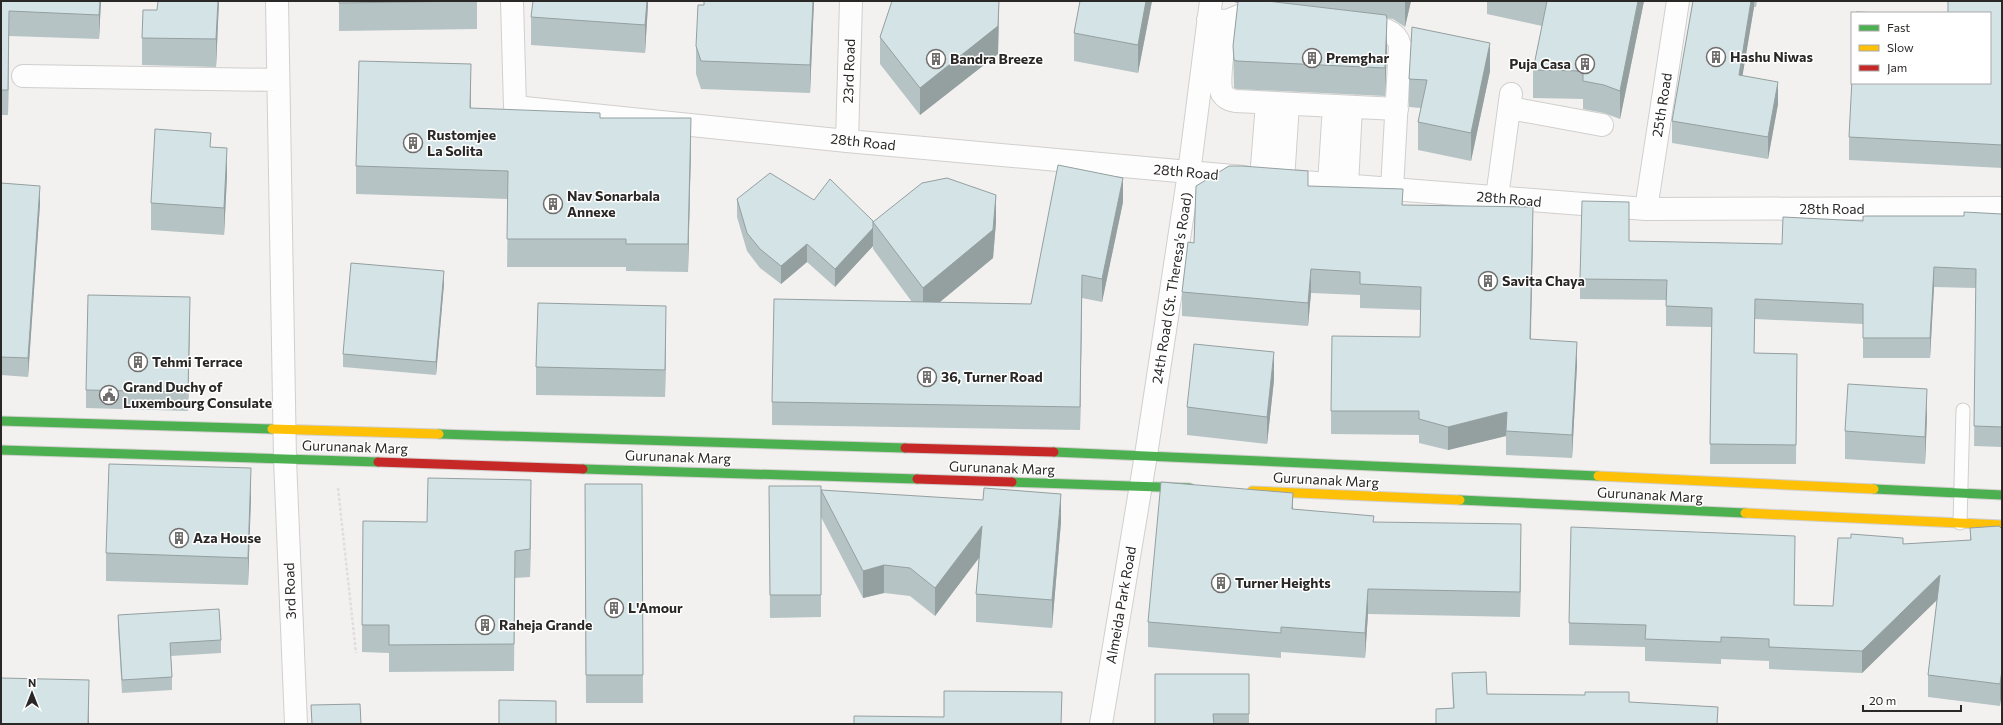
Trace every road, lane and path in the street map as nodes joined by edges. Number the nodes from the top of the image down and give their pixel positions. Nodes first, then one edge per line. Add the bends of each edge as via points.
1 (276, 1) edge
2 (512, 1) edge
3 (851, 1) edge
4 (1678, 1) edge
5 (1216, 14) edge
6 (1281, 16) edge
7 (1336, 23) edge
8 (23, 76) dead end
9 (278, 80) junction
10 (1277, 103) junction
11 (1342, 106) junction
12 (1389, 109) junction
13 (1602, 125) dead end
14 (847, 141) junction
15 (1189, 173) junction
16 (1261, 178) junction
17 (1283, 180) junction
18 (1338, 185) junction
19 (1385, 188) junction
20 (1497, 197) junction
21 (2002, 208) edge
22 (1646, 209) junction
23 (1963, 410) dead end
24 (1, 421) edge
25 (285, 430) junction
26 (1, 450) edge
27 (1146, 455) junction
28 (285, 459) junction
29 (334, 461) junction
30 (1141, 486) junction
31 (1197, 488) edge
32 (1244, 491) edge
33 (1961, 493) junction
34 (2002, 495) edge
35 (1960, 523) junction
36 (2002, 525) edge
37 (356, 653) dead end
38 (296, 724) edge
39 (1101, 724) edge

1 - 9 street, 3rd Road
2 - 14 street, 28th Road via 515,107
3 - 14 street, 23rd Road
4 - 22 street, 25th Road
5 - 6 street
5 - 10 street via 1222,92 1225,98 1235,101
5 - 15 street, 24th Road (St. Theresa's Road)
7 - 12 street via 1387,29 1396,35 1400,44
8 - 9 street
9 - 25 street, 3rd Road
10 - 11 street
10 - 16 street
10 - 17 street
11 - 12 street
11 - 18 street
12 - 19 street
13 - 20 street via 1510,101
14 - 15 street, 28th Road
15 - 16 street, 28th Road
15 - 27 street, 24th Road (St. Theresa's Road)
16 - 17 street, 28th Road
17 - 18 street, 28th Road
18 - 19 street, 28th Road
19 - 20 street, 28th Road
20 - 22 street, 28th Road
21 - 22 street, 28th Road
23 - 33 lane
24 - 25 main road, Gurunanak Marg
25 - 27 main road, Gurunanak Marg
25 - 28 street, 3rd Road
26 - 28 main road, Gurunanak Marg
27 - 30 street, 24th Road (St. Theresa's Road)
27 - 33 main road, Gurunanak Marg
28 - 29 main road, Gurunanak Marg
28 - 38 street, 3rd Road
29 - 30 main road, Gurunanak Marg
29 - 37 path
30 - 31 main road, Gurunanak Marg
30 - 39 street, Almeida Park Road
32 - 35 main road, Gurunanak Marg
33 - 34 main road, Gurunanak Marg
33 - 35 lane
35 - 36 main road, Gurunanak Marg

